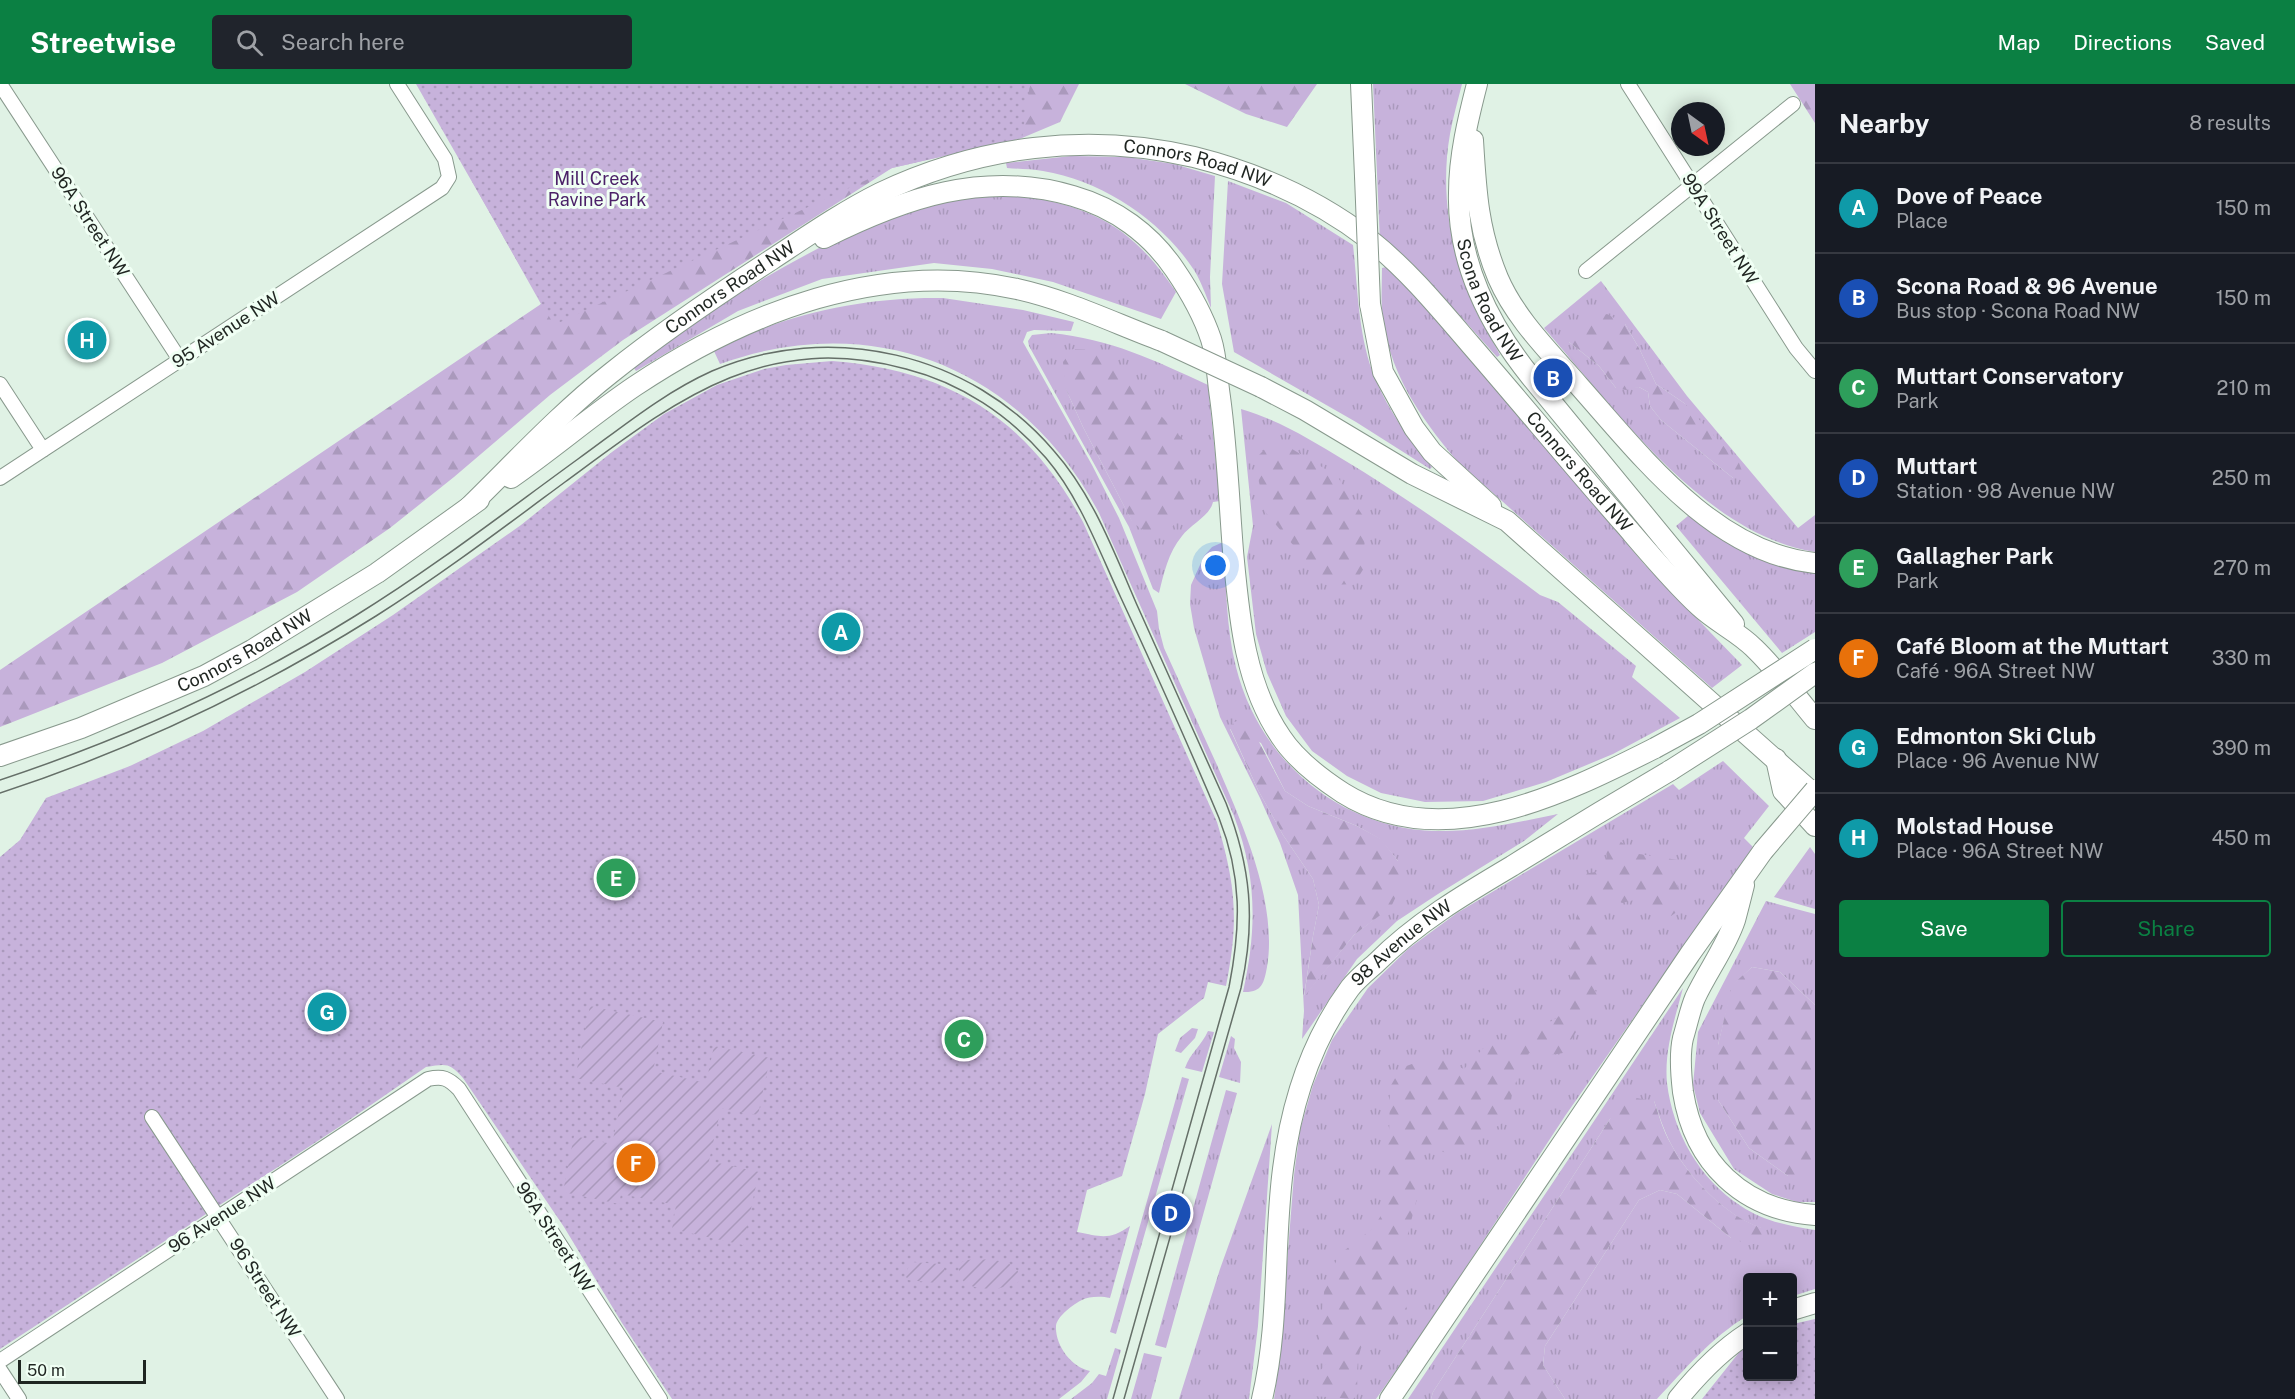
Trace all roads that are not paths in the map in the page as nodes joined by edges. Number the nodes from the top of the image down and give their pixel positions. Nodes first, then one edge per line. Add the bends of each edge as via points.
1 (0, 84) edge
2 (397, 84) edge
3 (1361, 84) edge
4 (1477, 84) edge
5 (1628, 84) edge
6 (1793, 104) dead end
7 (1471, 107) junction
8 (1693, 186) junction
9 (1586, 271) dead end
10 (736, 282) junction
11 (180, 360) junction
12 (1815, 371) edge
13 (0, 384) edge
14 (43, 450) junction
15 (0, 478) edge
16 (469, 507) junction
17 (1507, 521) junction
18 (1815, 563) edge
19 (1753, 647) junction
20 (1815, 649) edge
21 (1815, 673) edge
22 (1815, 719) edge
23 (0, 756) edge
24 (1776, 759) junction
25 (1815, 790) edge
26 (1815, 795) edge
27 (1815, 826) edge
28 (1746, 873) junction
29 (447, 1078) joint
30 (152, 1117) dead end
31 (1815, 1215) edge
32 (218, 1218) junction
33 (1815, 1303) edge
34 (1797, 1309) edge
35 (1743, 1336) edge
36 (0, 1361) edge
37 (0, 1370) edge
38 (19, 1399) edge
39 (338, 1399) edge
40 (660, 1399) edge
41 (1262, 1399) edge
42 (1390, 1399) edge
43 (1678, 1399) edge

1 - 11 street, 96A Street NW
2 - 11 street, 95 Avenue NW via 445,159 449,177 442,188
3 - 17 main road, bridge via 1370,304 1383,372 1432,452
4 - 7 main road, Scona Road NW
5 - 8 street, 99A Street NW
6 - 8 street
7 - 18 main road via 1477,206 1483,234 1499,280 1516,311 1659,476 1693,505 1723,528 1762,549
7 - 19 main road, Scona Road NW via 1460,171 1459,204 1467,256 1490,316 1530,377
8 - 9 street
8 - 12 street, 99A Street NW via 1796,348
10 - 16 main road, Connors Road NW via 610,373
10 - 19 main road, Connors Road NW via 877,195 981,156 1015,149 1127,145 1198,158 1268,180 1334,215 1399,266 1701,608
10 - 20 main road, bridge via 852,225 930,195 974,188 1047,189 1102,206 1128,222 1159,249 1188,289 1212,342 1224,430 1237,599 1245,653 1262,703 1280,737 1297,758 1326,782 1371,807 1411,817 1456,818 1534,802 1655,748
11 - 14 street, 95 Avenue NW
13 - 14 street
14 - 15 street, 95 Avenue NW
16 - 17 main road, Connors Road NW, bridge via 633,388 685,354 759,317 798,302 859,288 945,281 1016,289 1162,341 1261,387 1412,474
16 - 23 main road, Connors Road NW via 377,573 204,676 92,724
17 - 24 main road, Connors Road NW
19 - 22 main road, Connors Road NW
21 - 41 main road, 98 Avenue NW, bridge via 1671,770 1443,907 1398,941 1352,986 1328,1022 1293,1108 1283,1169 1272,1329
24 - 26 main road, Connors Road NW
24 - 27 main road via 1784,790
25 - 28 main road, bridge
28 - 31 main road via 1734,922 1695,1000 1683,1041 1681,1075 1687,1116 1704,1152 1742,1193 1794,1214
28 - 42 main road
29 - 32 street, 96 Avenue NW via 428,1079
29 - 40 street, 96A Street NW via 459,1089
30 - 32 street, 96 Street NW
32 - 36 street, 96 Avenue NW
32 - 39 street, 96 Street NW
33 - 34 main road
35 - 43 main road via 1703,1369
37 - 38 street

